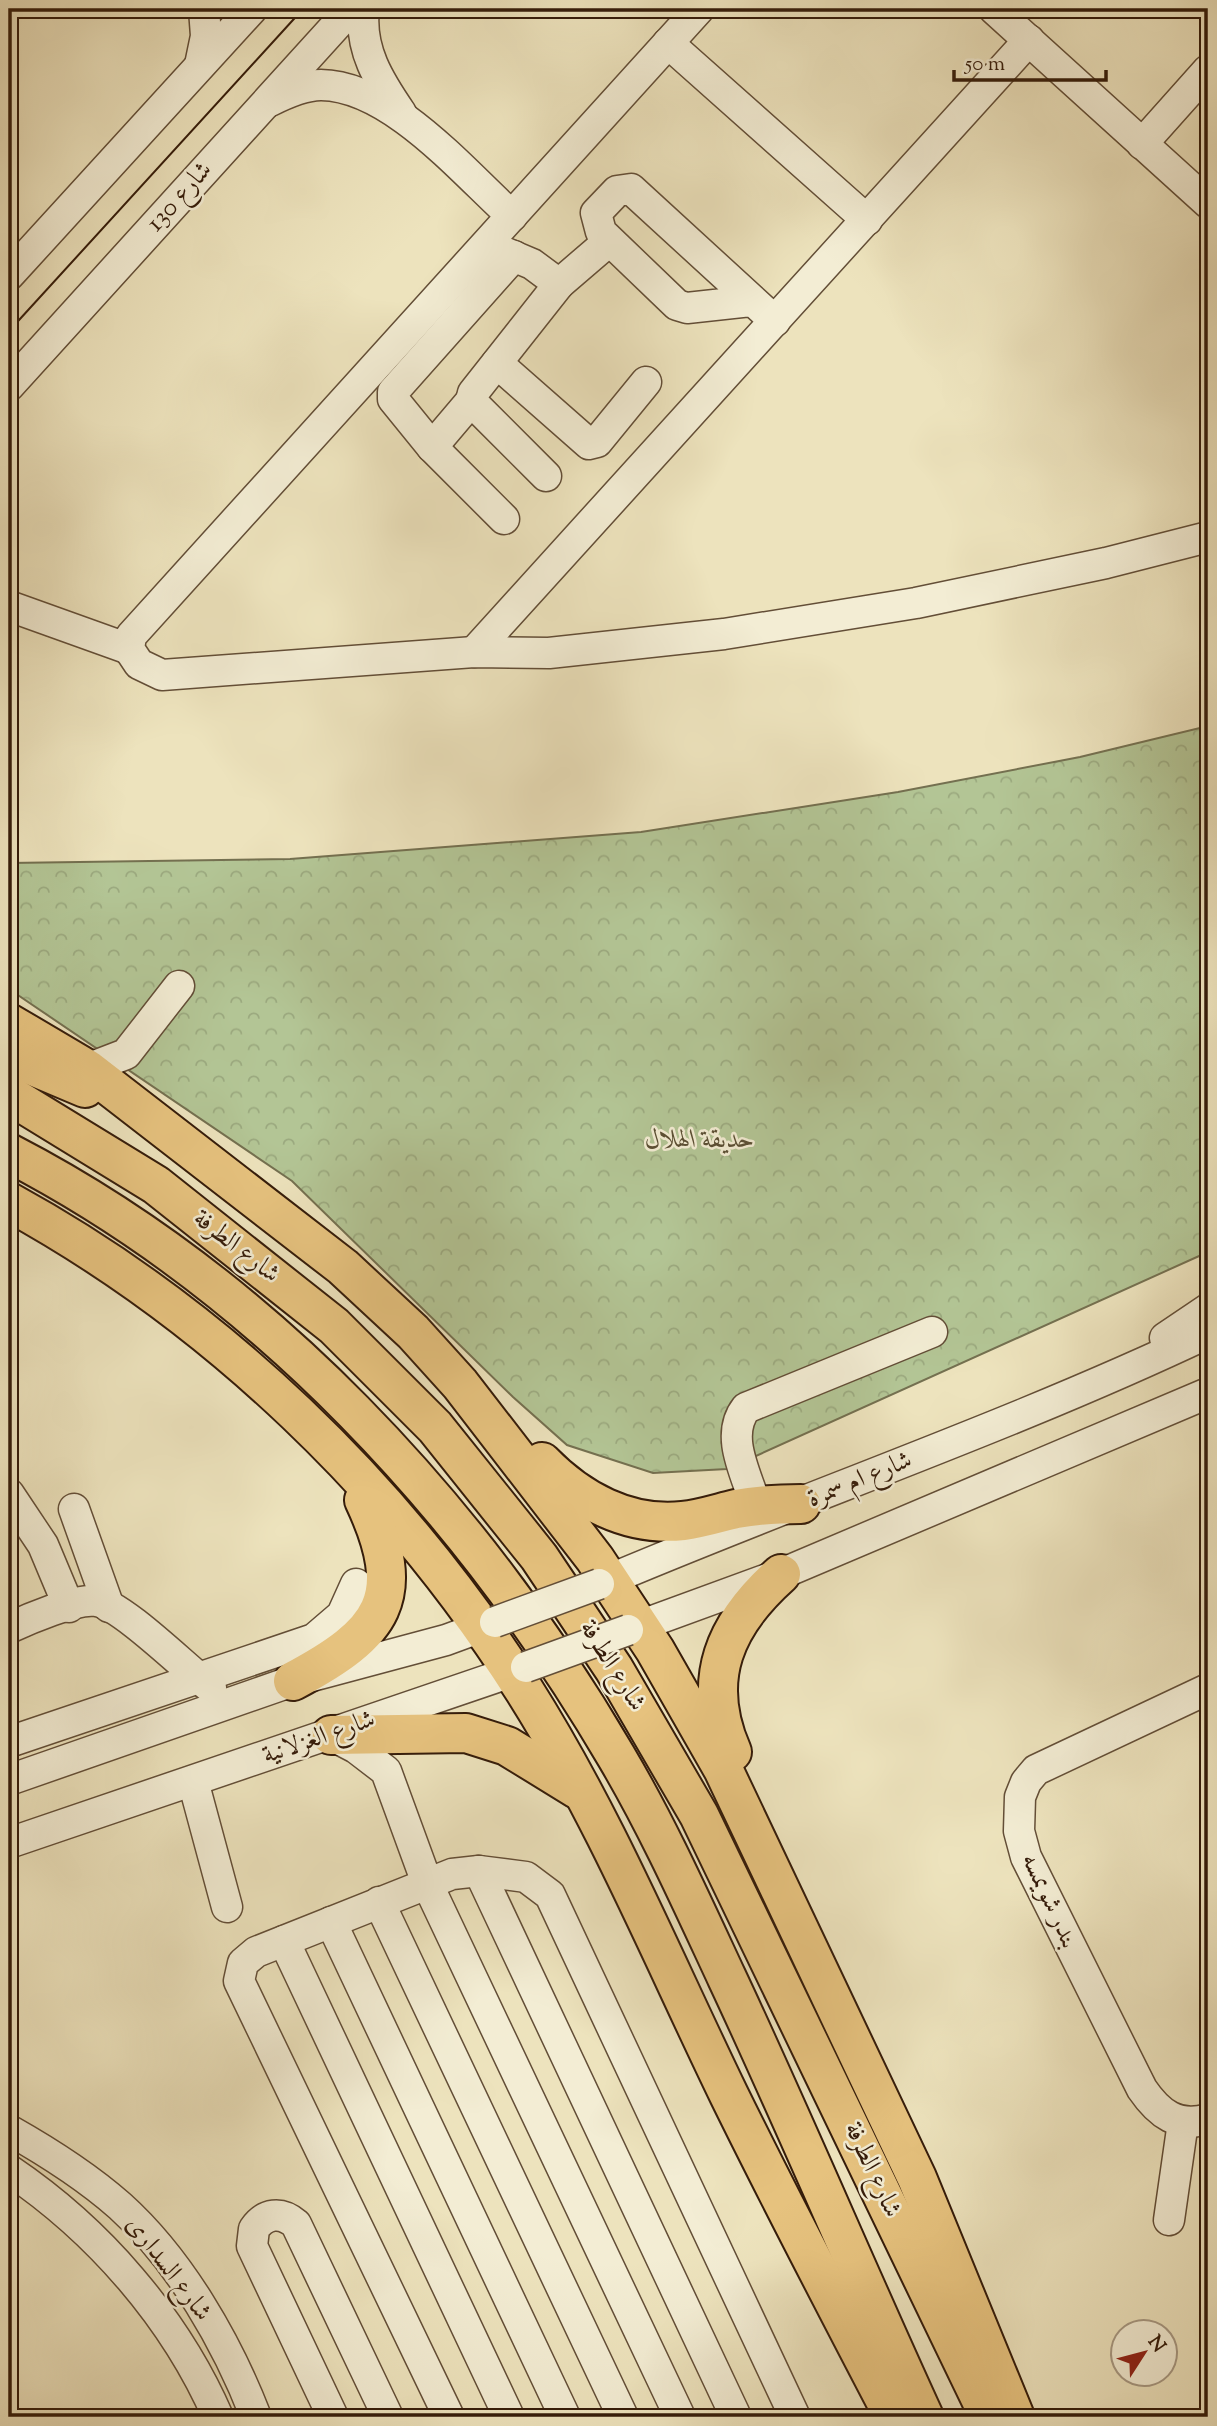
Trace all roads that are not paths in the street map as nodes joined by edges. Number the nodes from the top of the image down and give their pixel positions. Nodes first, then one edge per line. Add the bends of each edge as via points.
1 (204, 9) edge
2 (253, 9) edge
3 (352, 9) edge
4 (364, 9) edge
5 (699, 9) edge
6 (994, 9) edge
7 (1029, 40) junction
8 (668, 43) junction
9 (200, 65) junction
10 (1208, 71) edge
11 (264, 104) junction
12 (403, 116) junction
13 (1142, 144) junction
14 (1208, 203) edge
15 (512, 216) junction
16 (867, 219) junction
17 (609, 241) junction
18 (486, 245) junction
19 (514, 256) junction
20 (9, 275) edge
21 (559, 284) junction
22 (751, 301) junction
23 (775, 321) junction
24 (496, 363) junction
25 (646, 382) dead end
26 (9, 386) edge
27 (471, 401) junction
28 (432, 447) junction
29 (545, 476) dead end
30 (505, 519) dead end
31 (1208, 537) edge
32 (9, 606) edge
33 (519, 606) junction
34 (129, 649) junction
35 (474, 652) junction
36 (549, 653) junction
37 (179, 986) dead end
38 (9, 1023) edge
39 (125, 1054) junction
40 (9, 1056) edge
41 (88, 1069) junction
42 (9, 1095) edge
43 (143, 1110) junction
44 (9, 1153) edge
45 (9, 1202) edge
46 (1208, 1309) edge
47 (932, 1332) dead end
48 (1208, 1333) edge
49 (1120, 1373) junction
50 (1208, 1393) edge
51 (1208, 1416) edge
52 (1139, 1423) junction
53 (496, 1428) junction
54 (349, 1469) junction
55 (9, 1494) edge
56 (801, 1504) junction
57 (756, 1506) junction
58 (74, 1509) dead end
59 (781, 1574) junction
60 (604, 1582) junction
61 (356, 1584) dead end
62 (69, 1607) junction
63 (109, 1607) junction
64 (488, 1624) junction
65 (9, 1628) edge
66 (634, 1629) junction
67 (519, 1670) junction
68 (198, 1678) junction
69 (293, 1681) junction
70 (1208, 1689) edge
71 (230, 1703) junction
72 (402, 1732) junction
73 (331, 1735) junction
74 (9, 1742) edge
75 (386, 1771) junction
76 (9, 1780) edge
77 (193, 1781) junction
78 (585, 1795) junction
79 (752, 1828) junction
80 (9, 1843) edge
81 (479, 1871) junction
82 (427, 1882) junction
83 (379, 1902) junction
84 (227, 1907) dead end
85 (331, 1922) junction
86 (284, 1941) junction
87 (1196, 2120) edge
88 (9, 2130) edge
89 (9, 2170) edge
90 (1169, 2220) dead end
91 (218, 2417) edge
92 (256, 2417) edge
93 (333, 2417) edge
94 (388, 2417) edge
95 (449, 2417) edge
96 (509, 2417) edge
97 (565, 2417) edge
98 (623, 2417) edge
99 (680, 2417) edge
100 (736, 2417) edge
101 (795, 2417) edge
102 (894, 2417) edge
103 (923, 2417) edge
104 (990, 2417) edge
105 (1015, 2417) edge

1 - 9 street via 206,36
2 - 9 street
3 - 11 street, شارع 130
4 - 12 street via 362,33 370,61
5 - 8 street
6 - 7 street
7 - 13 street
7 - 16 street
8 - 15 street
8 - 16 street
9 - 20 street
10 - 13 street
11 - 12 street via 300,88 320,85 341,87
11 - 26 street, شارع 130
12 - 15 street
13 - 14 street
15 - 18 street
16 - 23 street
17 - 21 street
17 - 22 street via 677,305 687,308
17 - 22 street via 596,214 617,191 631,189
18 - 19 street
18 - 34 street via 139,626
19 - 21 street
19 - 28 street via 393,392 393,399
21 - 24 street
22 - 23 street
23 - 33 street
24 - 25 street via 589,444 597,442
24 - 27 street
27 - 28 street
27 - 29 street
28 - 30 street
31 - 36 street via 1011,584 875,610 724,634
32 - 34 street
33 - 35 street
33 - 36 street
34 - 35 street via 139,664 162,675
35 - 36 street
37 - 39 street
38 - 41 main road
39 - 41 street
39 - 43 street
40 - 43 main road
41 - 43 main road
42 - 104 main road, شارع الطرفة via 156,1185 334,1326 435,1427 539,1557 621,1679 698,1815
43 - 53 main road via 343,1267 414,1332
44 - 103 main road, شارع الطرفة via 150,1238 261,1326 404,1465 538,1633 617,1757 661,1837 810,2156
45 - 54 main road via 97,1256 209,1335 308,1424
46 - 49 street, شارع ام سمرة
47 - 57 street via 746,1408 735,1427 735,1439
48 - 49 street, شارع ام سمرة
49 - 56 street, شارع ام سمرة
50 - 52 street
51 - 52 street
52 - 59 street
53 - 57 main road via 589,1501 631,1517 683,1521
53 - 60 main road
54 - 64 main road
54 - 69 main road via 385,1553 383,1600 357,1642
55 - 62 street via 43,1545
56 - 57 main road
56 - 60 street, شارع ام سمرة
58 - 63 street
59 - 66 street
59 - 79 main road via 754,1600 729,1635 719,1680 720,1714 745,1786
60 - 64 street, bridge
60 - 66 main road
61 - 68 street via 342,1615 314,1639
62 - 63 street via 94,1601
62 - 65 street
63 - 68 street via 122,1612
64 - 67 main road
64 - 69 street via 446,1640
66 - 67 street, شارع الغزلانية, bridge
66 - 79 main road via 698,1722
67 - 73 street, شارع الغزلانية
67 - 78 main road
68 - 71 street
68 - 74 street
69 - 71 street
70 - 87 street, بندر شويمسه via 1036,1770 1020,1797 1019,1831 1026,1857 1142,2089 1155,2109
71 - 76 street
72 - 73 main road
72 - 75 street
72 - 78 main road via 466,1733 507,1745
73 - 75 street
73 - 77 street, شارع الغزلانية
75 - 82 street
77 - 80 street, شارع الغزلانية
77 - 84 street
78 - 102 main road via 729,2094
79 - 105 main road via 917,2178
81 - 82 street
81 - 100 street
81 - 101 street via 526,1877 550,1895
82 - 83 street
82 - 99 street
83 - 85 street
83 - 98 street
85 - 86 street
85 - 97 street
86 - 95 street via 248,1957 239,1981
86 - 96 street
87 - 90 street
88 - 92 street, شارع السدارى via 93,2184 151,2239 211,2326
89 - 91 street, شارع السدارى via 83,2229 128,2276 194,2368
93 - 94 street via 252,2246 254,2229 266,2217 282,2216 296,2224

